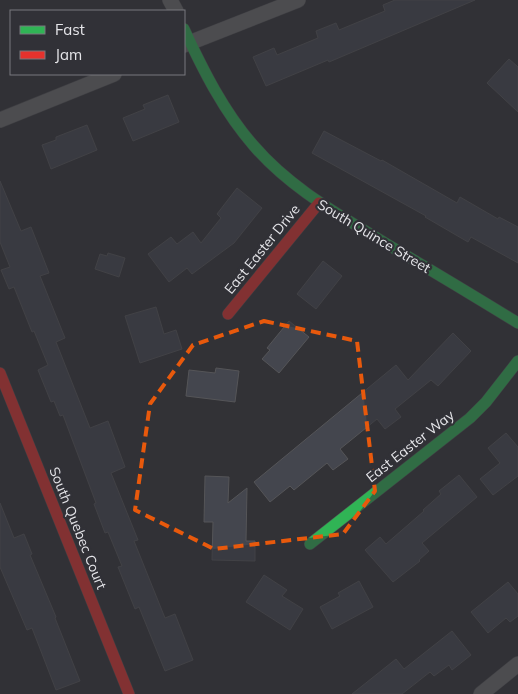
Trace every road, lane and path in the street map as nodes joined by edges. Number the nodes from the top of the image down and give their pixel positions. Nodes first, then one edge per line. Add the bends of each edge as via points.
1 (298, 0) edge
2 (186, 39) edge
3 (112, 75) edge
4 (0, 120) edge
5 (319, 204) junction
6 (228, 314) dead end
7 (518, 323) edge
8 (518, 361) edge
9 (0, 374) edge
10 (310, 544) dead end
11 (518, 664) edge
12 (129, 694) edge
13 (481, 694) edge

1 - 2 street
2 - 5 street, South Quince Street via 253,145 297,188
3 - 4 street
5 - 6 street, East Easter Drive
5 - 7 street, South Quince Street
8 - 10 street, East Easter Way via 470,418
9 - 12 street, South Quebec Court
11 - 13 street

